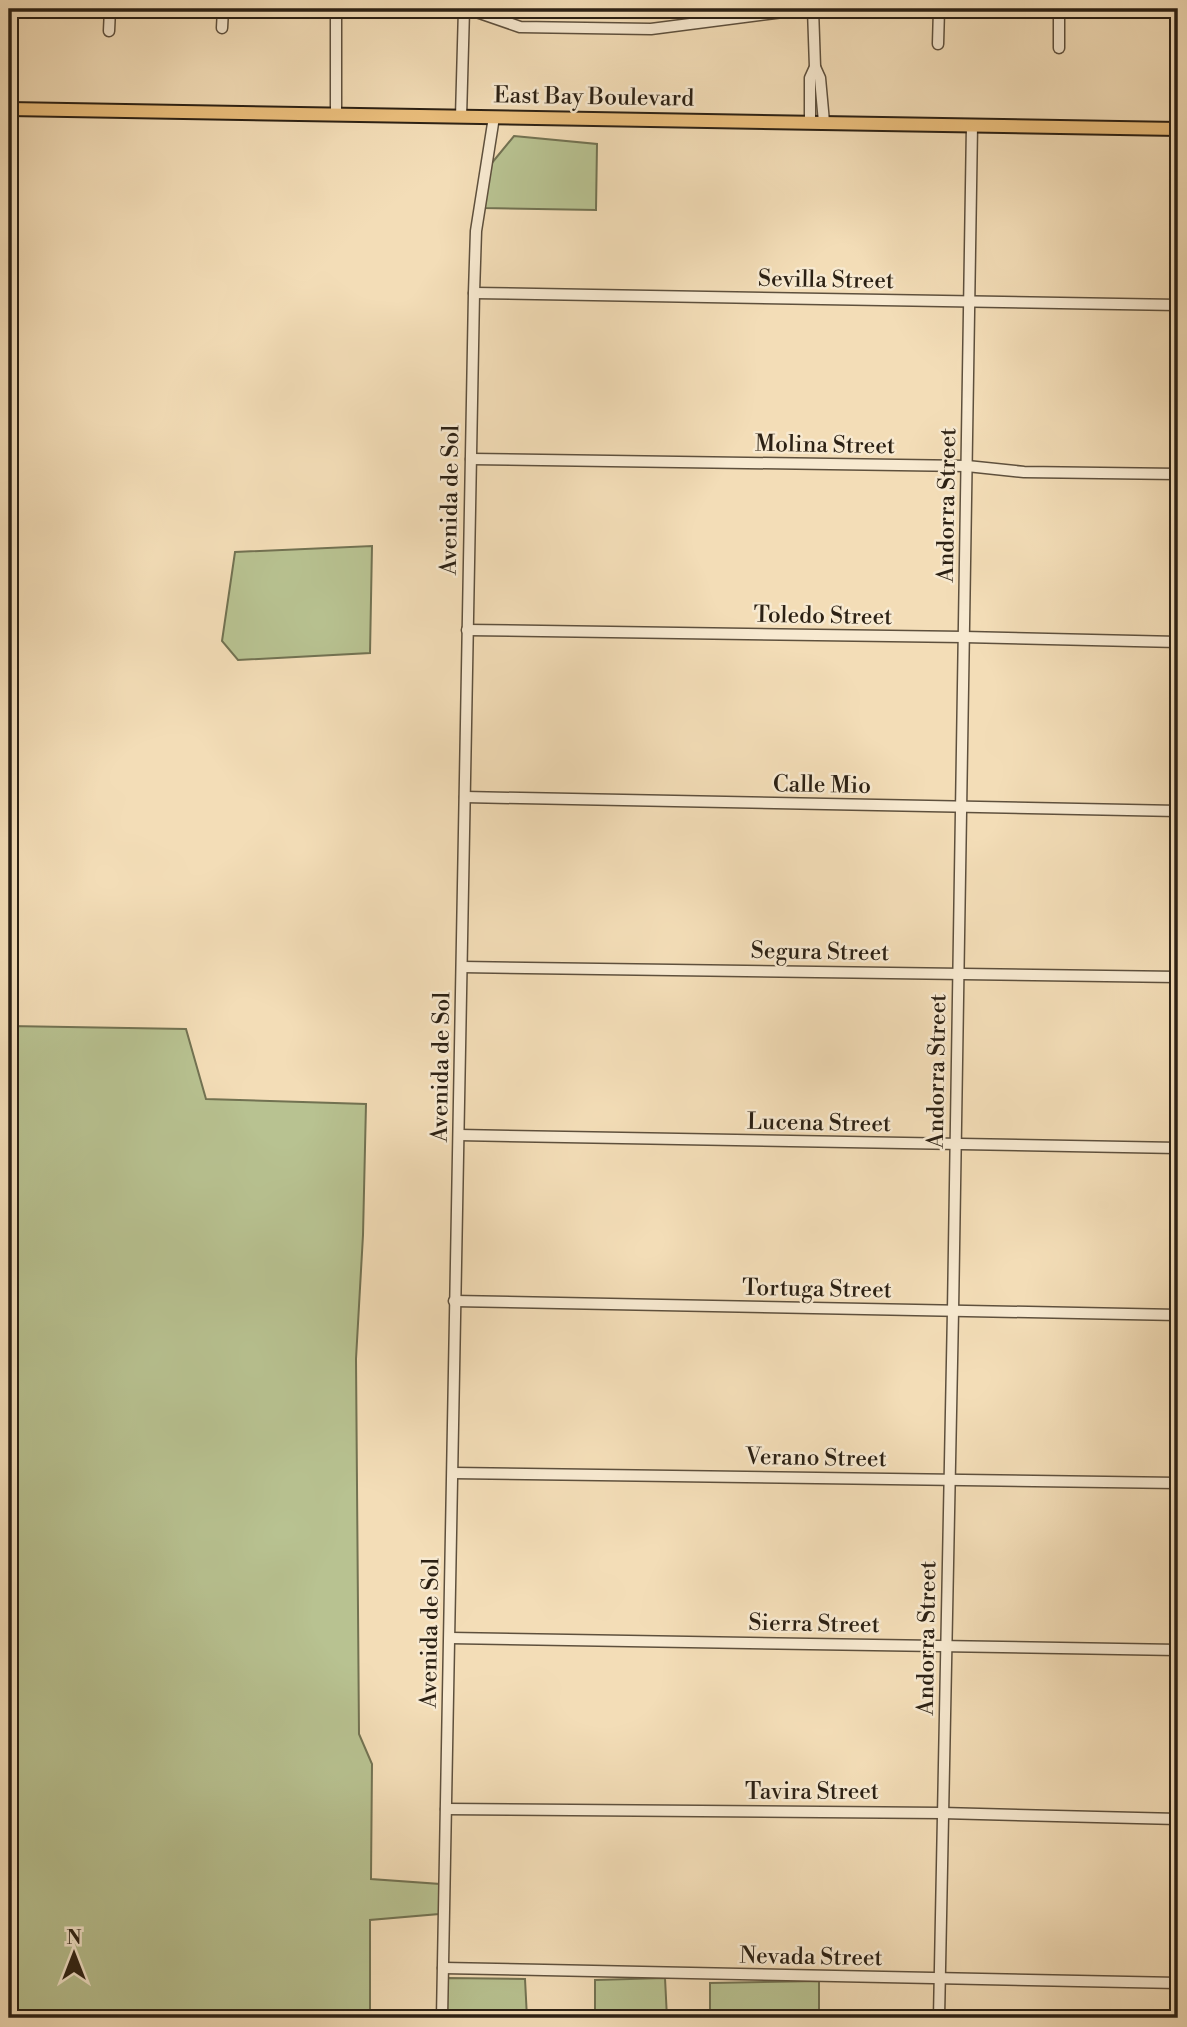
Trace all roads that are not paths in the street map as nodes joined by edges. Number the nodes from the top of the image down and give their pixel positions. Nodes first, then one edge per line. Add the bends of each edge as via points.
1 (110, 9) edge
2 (223, 9) edge
3 (336, 9) edge
4 (466, 9) edge
5 (807, 9) edge
6 (813, 9) edge
7 (939, 9) edge
8 (1059, 9) edge
9 (222, 28) dead end
10 (109, 31) dead end
11 (938, 44) dead end
12 (1059, 48) dead end
13 (814, 67) junction
14 (9, 110) edge
15 (337, 115) junction
16 (461, 117) junction
17 (494, 117) junction
18 (810, 122) junction
19 (824, 122) junction
20 (972, 125) junction
21 (1178, 129) edge
22 (474, 293) junction
23 (969, 301) junction
24 (1178, 305) edge
25 (471, 459) junction
26 (967, 466) junction
27 (1178, 474) edge
28 (467, 630) junction
29 (964, 636) junction
30 (1178, 642) edge
31 (465, 797) junction
32 (960, 807) junction
33 (1178, 811) edge
34 (461, 967) junction
35 (959, 972) junction
36 (1178, 977) edge
37 (459, 1135) junction
38 (955, 1144) junction
39 (1178, 1147) edge
40 (454, 1301) junction
41 (953, 1311) junction
42 (1178, 1315) edge
43 (453, 1473) junction
44 (950, 1479) junction
45 (1178, 1483) edge
46 (450, 1638) junction
47 (946, 1645) junction
48 (1178, 1650) edge
49 (446, 1809) junction
50 (942, 1813) junction
51 (1178, 1819) edge
52 (443, 1968) junction
53 (939, 1979) junction
54 (1178, 1983) edge
55 (442, 2018) edge
56 (939, 2018) edge

1 - 10 street
2 - 9 street
3 - 15 street
4 - 5 street via 520,27 652,29
4 - 16 street
6 - 13 street
7 - 11 street
8 - 12 street
13 - 18 street
13 - 19 street via 820,78
14 - 15 main road, East Bay Boulevard
15 - 16 main road, East Bay Boulevard
16 - 17 main road, East Bay Boulevard
17 - 18 main road, East Bay Boulevard
17 - 22 street, Avenida de Sol via 476,231
18 - 19 main road, East Bay Boulevard
19 - 20 main road, East Bay Boulevard
20 - 21 main road, East Bay Boulevard
20 - 23 street, Andorra Street
22 - 23 street, Sevilla Street
22 - 25 street, Avenida de Sol
23 - 24 street, Sevilla Street
23 - 26 street, Andorra Street
25 - 26 street, Molina Street
25 - 28 street, Avenida de Sol
26 - 27 street, Molina Street via 1024,472
26 - 29 street, Andorra Street
28 - 29 street, Toledo Street
28 - 31 street, Avenida de Sol
29 - 30 street, Toledo Street
29 - 32 street, Andorra Street
31 - 32 street, Calle Mio
31 - 34 street, Avenida de Sol
32 - 33 street, Calle Mio
32 - 35 street, Andorra Street
34 - 35 street, Segura Street
34 - 37 street, Avenida de Sol
35 - 36 street, Segura Street
35 - 38 street, Andorra Street
37 - 38 street, Lucena Street
37 - 40 street, Avenida de Sol
38 - 39 street, Lucena Street
38 - 41 street, Andorra Street
40 - 41 street, Tortuga Street
40 - 43 street, Avenida de Sol
41 - 42 street, Tortuga Street
41 - 44 street, Andorra Street
43 - 44 street, Verano Street
43 - 46 street, Avenida de Sol
44 - 45 street, Verano Street
44 - 47 street, Andorra Street
46 - 47 street, Sierra Street
46 - 49 street, Avenida de Sol
47 - 48 street, Sierra Street
47 - 50 street, Andorra Street
49 - 50 street, Tavira Street
49 - 52 street, Avenida de Sol
50 - 51 street, Tavira Street
50 - 53 street, Andorra Street
52 - 53 street, Nevada Street
52 - 55 street, Avenida de Sol
53 - 54 street, Nevada Street
53 - 56 street, Andorra Street

